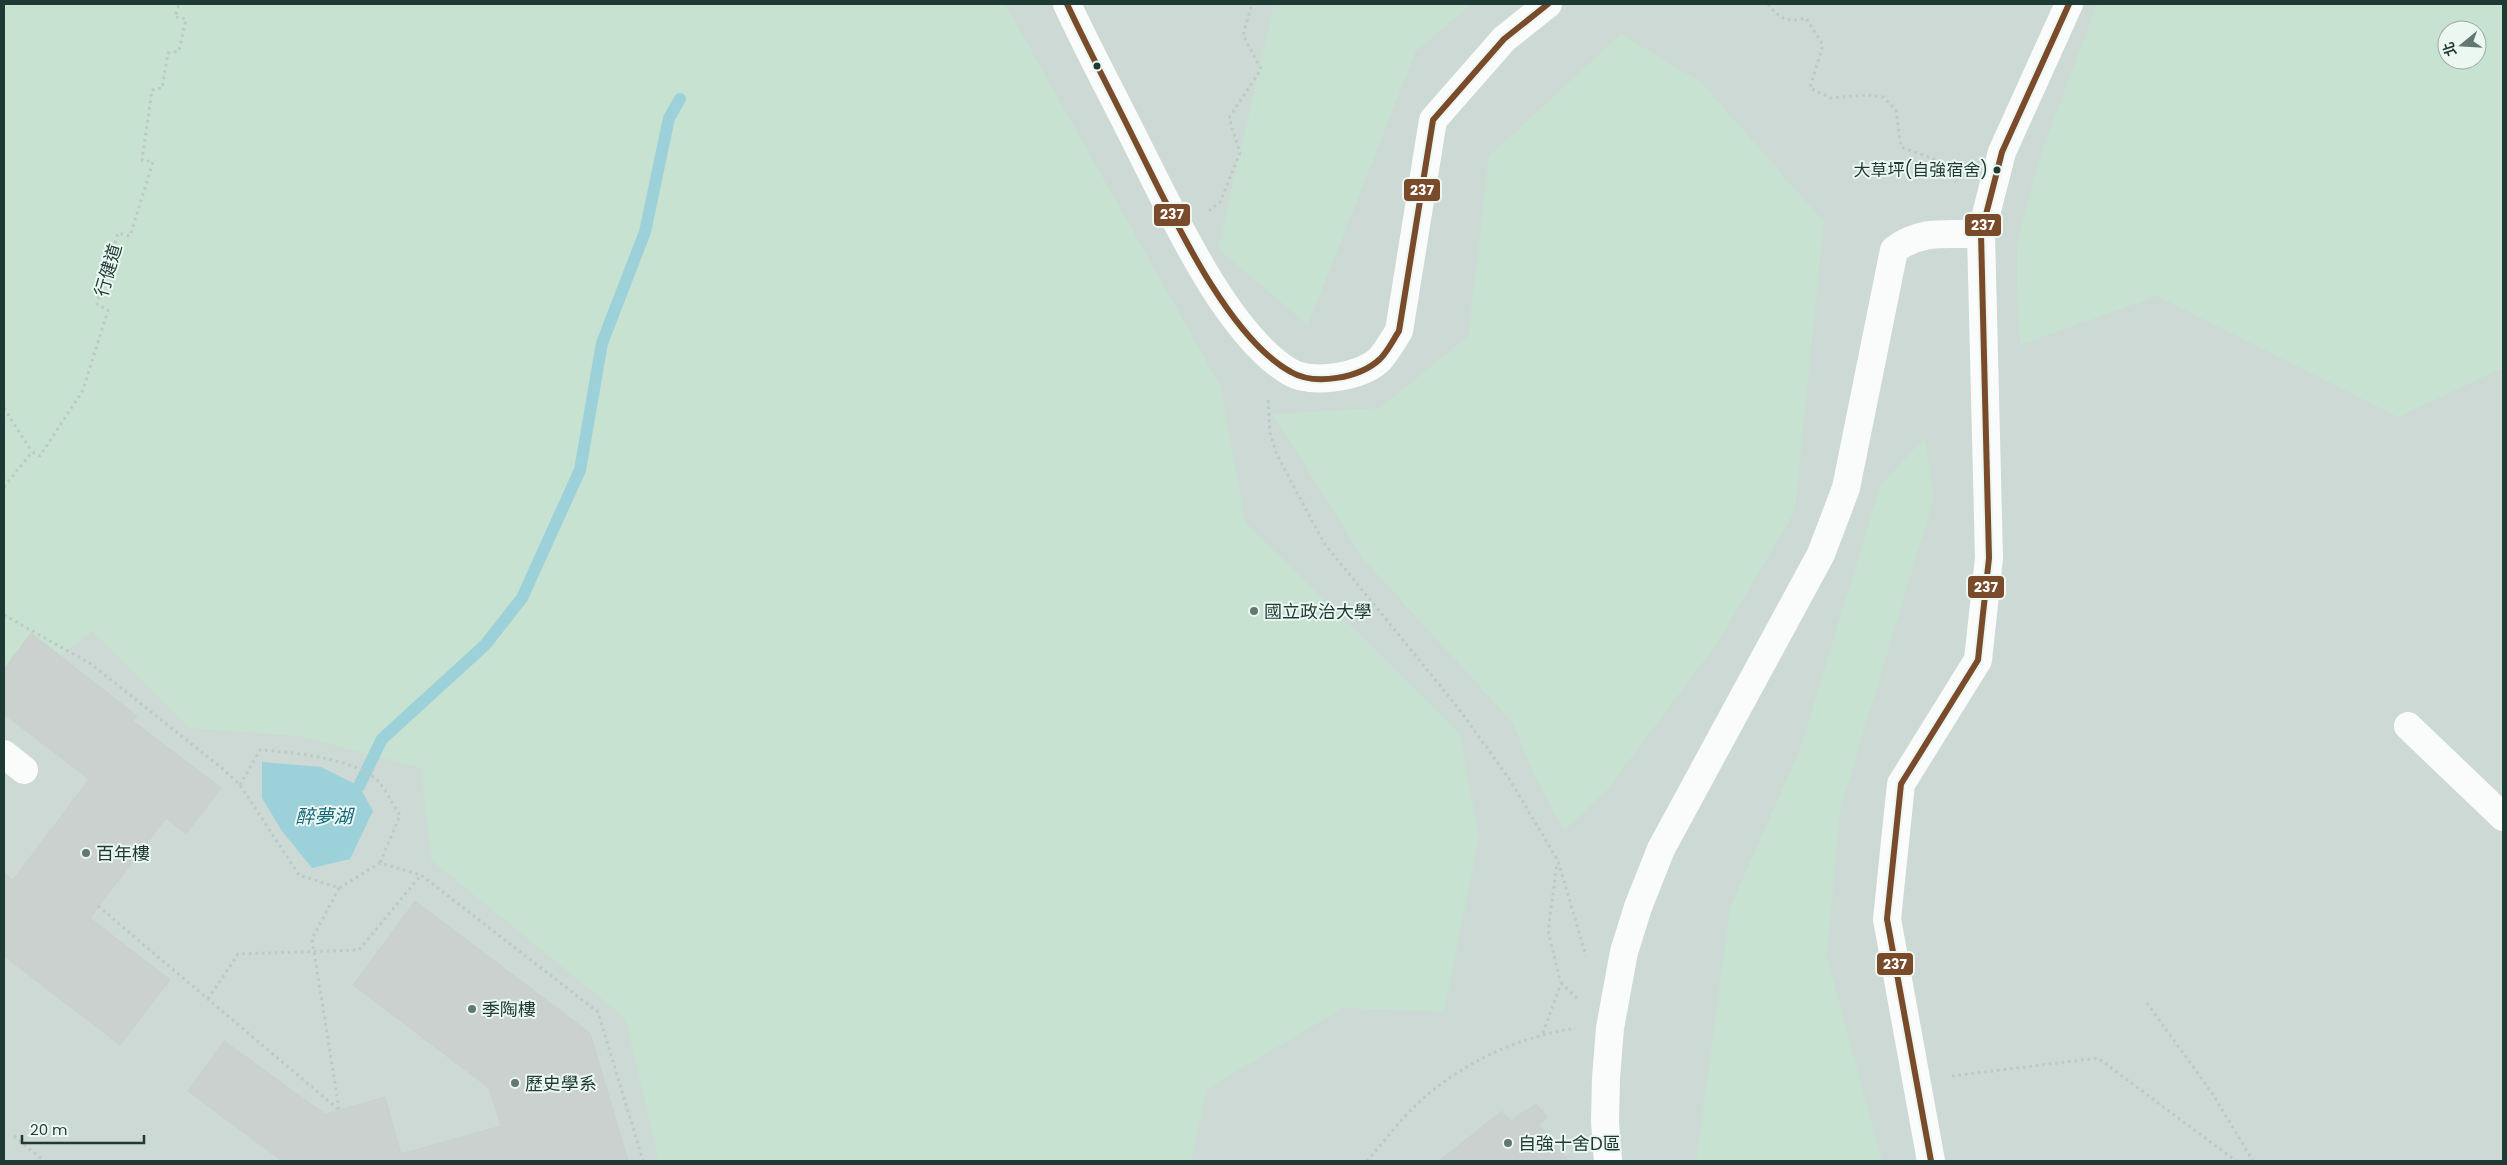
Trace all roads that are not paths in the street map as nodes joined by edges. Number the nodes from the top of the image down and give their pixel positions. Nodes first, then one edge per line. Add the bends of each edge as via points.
1 (1067, 4) edge
2 (1548, 4) edge
3 (2069, 4) edge
4 (1981, 234) junction
5 (2408, 726) dead end
6 (2503, 817) edge
7 (1608, 1161) edge
8 (1931, 1161) edge

1 - 2 lane via 1182,234 1227,308 1266,354 1292,373 1320,379 1349,376 1379,360 1399,331 1433,120 1504,39
3 - 4 lane via 2002,152
4 - 7 lane via 1927,234 1908,239 1894,250 1846,488 1821,554 1661,848 1638,907 1624,952 1610,1028 1605,1113
4 - 8 lane via 1989,558 1978,660 1901,784 1887,919
5 - 6 lane

